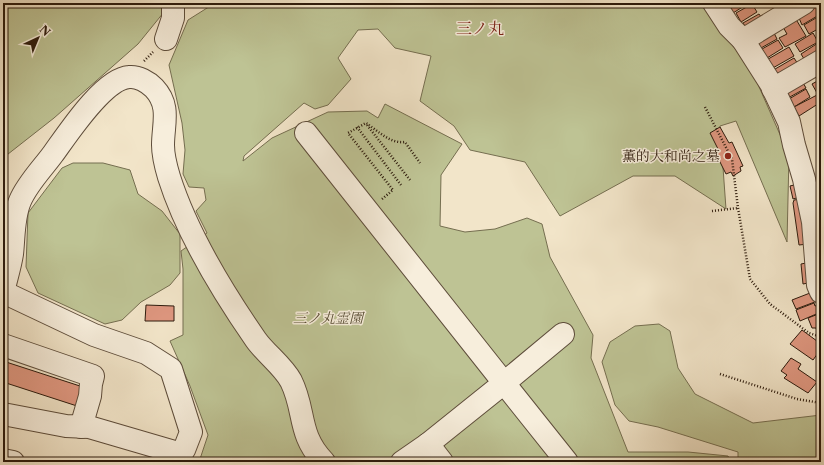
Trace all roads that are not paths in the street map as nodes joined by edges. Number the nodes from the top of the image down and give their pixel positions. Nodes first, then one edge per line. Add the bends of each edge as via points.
1 (173, 3) edge
2 (714, 3) edge
3 (804, 3) edge
4 (166, 39) dead end
5 (744, 40) junction
6 (821, 61) edge
7 (773, 89) junction
8 (306, 133) dead end
9 (4, 287) edge
10 (821, 292) edge
11 (563, 334) dead end
12 (3, 345) edge
13 (504, 382) junction
14 (3, 414) edge
15 (81, 427) junction
16 (428, 444) junction
17 (3, 460) edge
18 (13, 462) edge
19 (324, 462) edge
20 (402, 462) edge
21 (442, 462) edge
22 (567, 462) edge

1 - 4 street
2 - 5 street via 729,26
3 - 5 street
5 - 7 street
6 - 7 street
7 - 10 street via 789,122 804,179 813,222 818,285
8 - 13 street
9 - 15 street via 94,335 146,353 171,369 191,432 184,450 178,452
9 - 19 street via 12,255 19,203 35,178 74,124 111,85 129,77 142,80 153,87 162,98 166,112 164,159 197,245 257,341 290,379 304,430 315,453
11 - 13 street
12 - 15 street via 93,376
13 - 16 street
13 - 22 street
14 - 15 street
16 - 20 street
16 - 21 street
17 - 18 street

